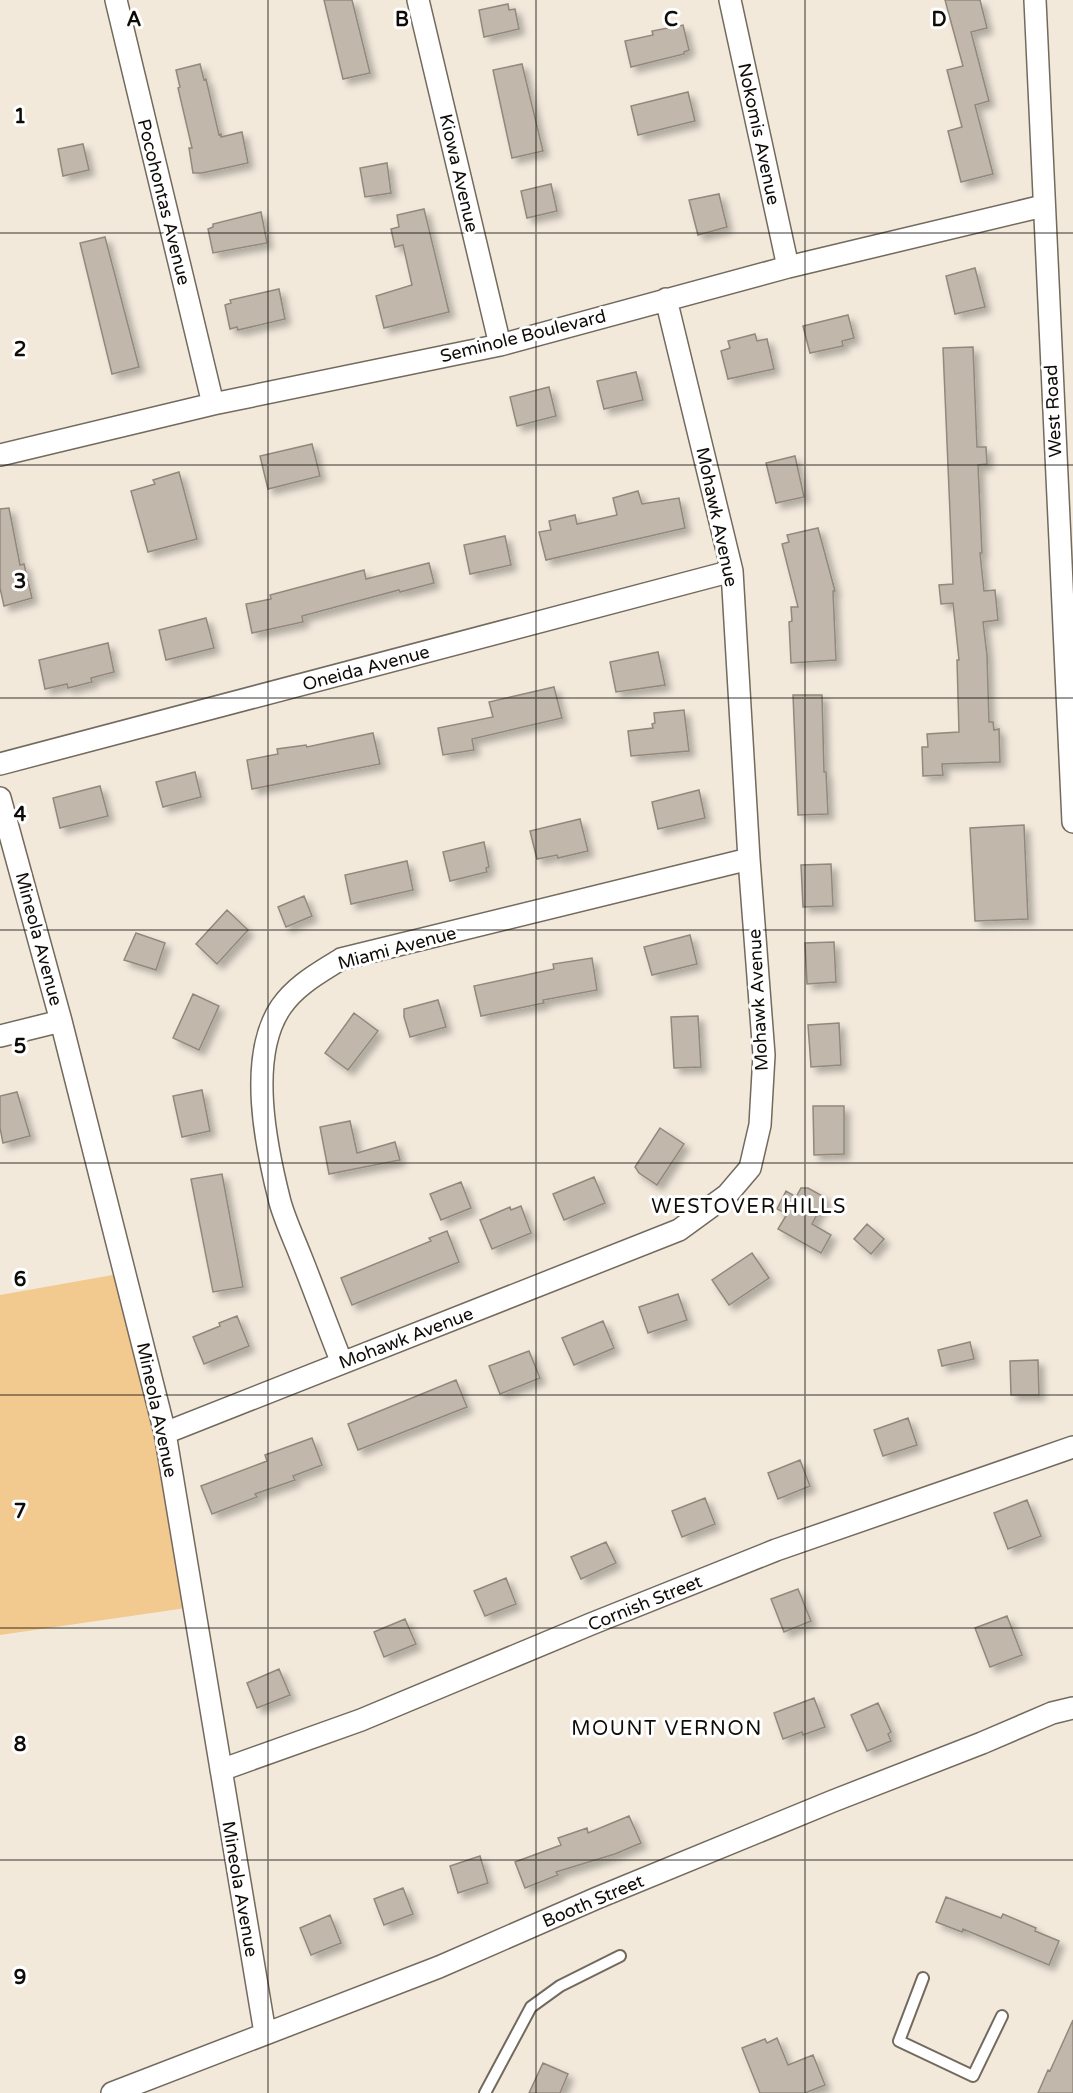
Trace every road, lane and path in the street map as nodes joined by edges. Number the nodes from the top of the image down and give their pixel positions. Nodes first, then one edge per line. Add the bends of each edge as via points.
1 (116, 0) edge
2 (418, 0) edge
3 (730, 0) edge
4 (1035, 0) edge
5 (1043, 206) junction
6 (788, 267) junction
7 (666, 299) junction
8 (500, 345) junction
9 (213, 404) junction
10 (0, 455) edge
11 (732, 571) junction
12 (1070, 696) edge
13 (0, 764) edge
14 (0, 798) edge
15 (1073, 822) edge
16 (749, 859) junction
17 (62, 1021) junction
18 (0, 1036) edge
19 (342, 1363) junction
20 (165, 1433) junction
21 (1073, 1447) edge
22 (1073, 1708) edge
23 (221, 1770) junction
24 (620, 1956) dead end
25 (923, 1978) dead end
26 (1002, 2016) dead end
27 (265, 2033) junction
28 (112, 2093) edge
29 (485, 2093) edge

1 - 9 street, Pocohontas Avenue
2 - 8 street, Kiowa Avenue
3 - 6 street, Nokomis Avenue
4 - 5 street, West Road
5 - 6 street, Seminole Boulevard
5 - 12 street, West Road
6 - 7 street, Seminole Boulevard
7 - 8 street, Seminole Boulevard
7 - 11 street, Mohawk Avenue
8 - 9 street, Seminole Boulevard
9 - 10 street, Seminole Boulevard
11 - 13 street, Oneida Avenue
11 - 16 street, Mohawk Avenue
12 - 15 street, West Road
14 - 17 street, Mineola Avenue
16 - 19 street, Mohawk Avenue via 764,1055 760,1125 750,1168 727,1196 679,1230
16 - 19 street, Miami Avenue via 341,959 300,984 280,1007 261,1066 269,1145 280,1203
17 - 18 street
17 - 20 street, Mineola Avenue
19 - 20 street, Mohawk Avenue
20 - 23 street, Mineola Avenue
21 - 23 street, Cornish Street via 776,1550 361,1720
22 - 27 street, Booth Street via 822,1805 440,1967
23 - 27 street, Mineola Avenue
24 - 29 lane via 560,1986 531,2007
25 - 26 lane via 899,2041 973,2076
27 - 28 street, Booth Street

